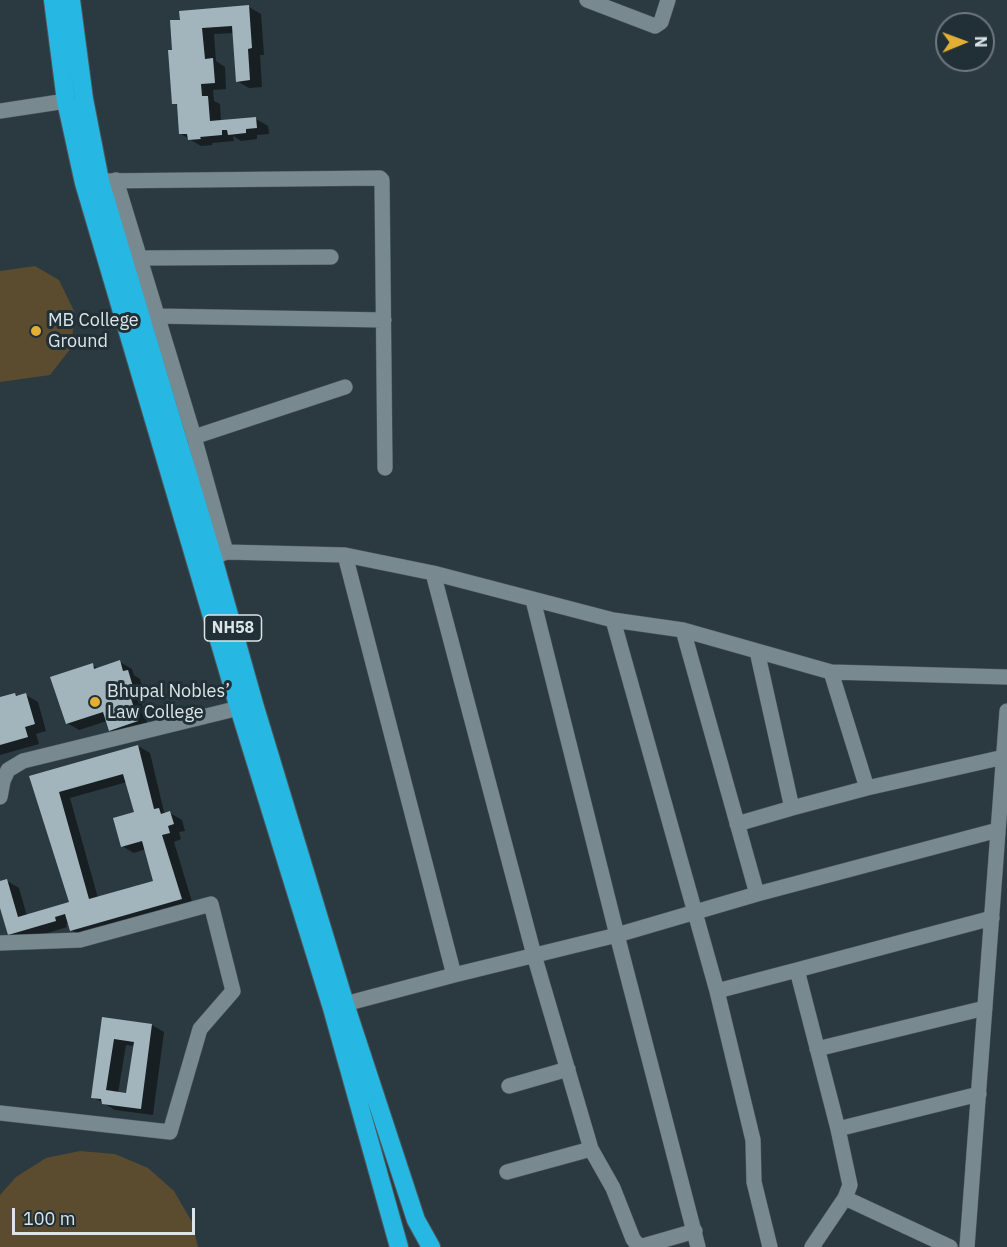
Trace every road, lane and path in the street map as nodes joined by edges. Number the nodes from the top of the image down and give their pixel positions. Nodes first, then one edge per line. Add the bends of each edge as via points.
1 (53, 0) edge
2 (71, 0) edge
3 (587, 0) edge
4 (668, 0) edge
5 (66, 101) junction
6 (0, 111) edge
7 (108, 180) junction
8 (331, 257) dead end
9 (139, 258) junction
10 (156, 316) junction
11 (384, 320) junction
12 (345, 387) dead end
13 (194, 437) junction
14 (385, 468) dead end
15 (219, 555) junction
16 (345, 555) junction
17 (433, 573) junction
18 (533, 600) junction
19 (613, 620) junction
20 (683, 630) junction
21 (757, 651) junction
22 (831, 672) junction
23 (1007, 677) edge
24 (247, 706) junction
25 (1007, 711) edge
26 (1004, 758) junction
27 (867, 788) junction
28 (0, 796) edge
29 (792, 808) junction
30 (737, 824) junction
31 (998, 830) junction
32 (757, 894) junction
33 (695, 912) junction
34 (992, 918) junction
35 (617, 935) junction
36 (0, 943) edge
37 (534, 955) junction
38 (797, 970) junction
39 (454, 975) junction
40 (717, 992) junction
41 (339, 1006) junction
42 (985, 1008) junction
43 (817, 1049) junction
44 (568, 1069) junction
45 (509, 1086) dead end
46 (979, 1094) junction
47 (0, 1113) edge
48 (838, 1129) junction
49 (591, 1149) junction
50 (507, 1172) dead end
51 (846, 1198) junction
52 (416, 1220) junction
53 (695, 1231) junction
54 (397, 1239) edge
55 (406, 1247) edge
56 (418, 1247) edge
57 (430, 1247) edge
58 (698, 1247) edge
59 (770, 1247) edge
60 (812, 1247) edge
61 (950, 1247) edge
62 (967, 1247) edge

1 - 5 highway, NH58
2 - 7 highway, NH58 via 84,99
3 - 4 street via 655,26 661,22
5 - 6 street
5 - 24 highway, NH58 via 84,183
7 - 9 street
7 - 11 street via 380,178
7 - 15 highway, NH58
8 - 9 street
9 - 10 street
10 - 11 street
10 - 13 street
11 - 14 street
12 - 13 street
13 - 15 street
15 - 16 street
15 - 24 highway, NH58
16 - 17 street
16 - 39 street
17 - 18 street
17 - 37 street
18 - 19 street
18 - 35 street
19 - 20 street
19 - 33 street
20 - 21 street
20 - 30 street
21 - 22 street
21 - 29 street
22 - 23 street
22 - 27 street
24 - 28 street via 24,761 8,770
24 - 41 highway, NH58
25 - 26 street
26 - 27 street
26 - 31 street
27 - 29 street
29 - 30 street
30 - 32 street
31 - 32 street
31 - 34 street
32 - 33 street
33 - 35 street
33 - 40 street
34 - 38 street
34 - 42 street
35 - 37 street
35 - 53 street
36 - 47 street via 80,940 211,904 233,991 200,1029 170,1132
37 - 39 street
37 - 44 street
38 - 40 street
38 - 43 street
39 - 41 street
40 - 59 street via 753,1140 754,1182
41 - 52 highway, NH58
41 - 54 highway, NH58
42 - 43 street
42 - 46 street
43 - 48 street
44 - 45 street
44 - 49 street
46 - 48 street
46 - 62 street
48 - 51 street via 850,1185
49 - 50 street
49 - 53 street via 637,1244 643,1246
51 - 60 street
51 - 61 street
52 - 56 highway
52 - 57 highway, NH58
53 - 58 street
54 - 55 highway

